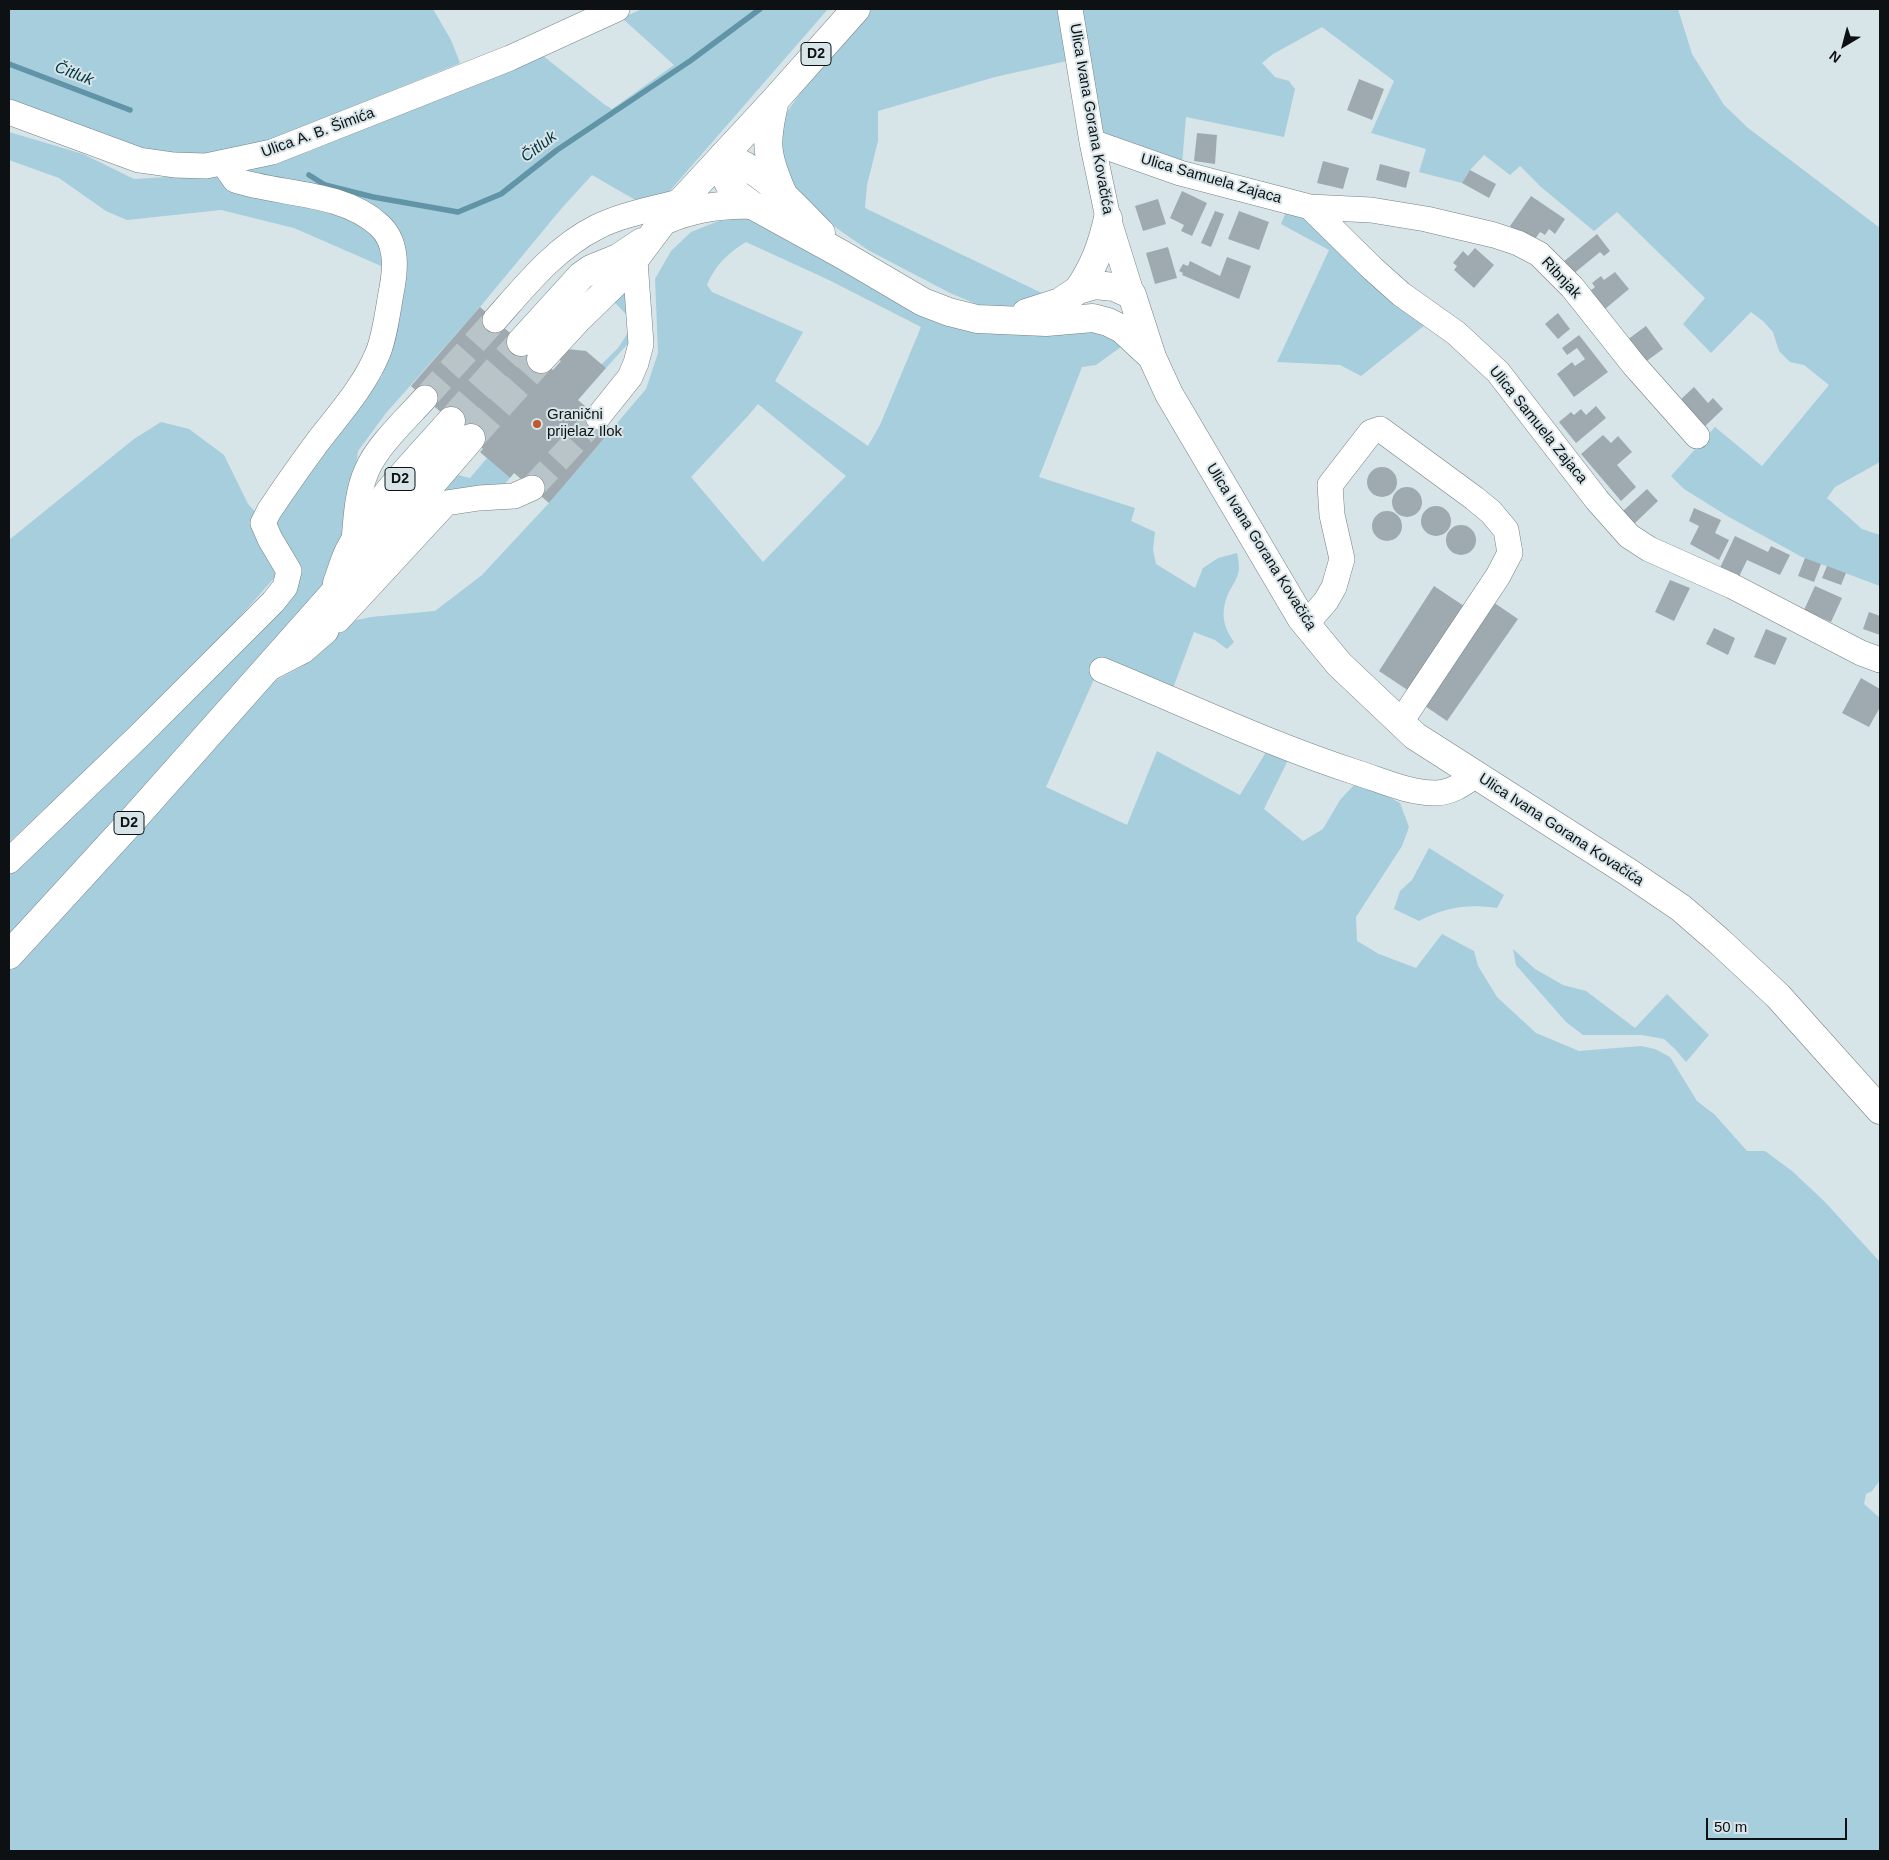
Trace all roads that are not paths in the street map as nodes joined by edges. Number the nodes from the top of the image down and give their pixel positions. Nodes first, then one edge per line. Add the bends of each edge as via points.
1 (617, 9) edge
2 (856, 9) edge
3 (1070, 9) edge
4 (775, 100) junction
5 (9, 112) edge
6 (1092, 142) junction
7 (723, 156) junction
8 (222, 163) junction
9 (784, 195) junction
10 (752, 204) junction
11 (1310, 207) junction
12 (666, 218) junction
13 (1108, 218) junction
14 (844, 255) junction
15 (635, 261) junction
16 (1078, 290) junction
17 (1132, 295) junction
18 (1093, 318) junction
19 (495, 320) tunnel mouth
20 (1001, 320) junction
21 (1152, 357) junction
22 (425, 398) tunnel mouth
23 (598, 416) tunnel mouth
24 (451, 421) tunnel mouth
25 (1697, 436) dead end
26 (471, 438) tunnel mouth
27 (532, 488) tunnel mouth
28 (354, 541) junction
29 (333, 615) junction
30 (1306, 624) junction
31 (1880, 660) edge
32 (1102, 670) dead end
33 (263, 671) junction
34 (1400, 723) junction
35 (1476, 776) junction
36 (9, 861) edge
37 (9, 954) edge
38 (1880, 1110) edge

1 - 8 street, Ulica A. B. Šimića via 510,58 272,152
2 - 4 main road, D2
3 - 6 street, Ulica Ivana Gorana Kovačića
4 - 7 main road, D2
4 - 9 main road via 768,152
5 - 8 street, Ulica A. B. Šimića via 139,160 174,165
6 - 11 street, Ulica Samuela Zajaca via 1180,173
6 - 13 street, Ulica Ivana Gorana Kovačića
7 - 9 main road via 749,168
7 - 10 main road via 724,173 729,184
7 - 12 main road, D2
8 - 36 street via 235,180 344,205 379,225 394,252 395,271 378,354 359,388 263,523 288,571 285,587 140,735
9 - 14 main road
10 - 12 main road via 704,207
10 - 14 main road
11 - 25 street, Ribnjak via 1371,210 1426,218 1494,235 1539,254 1572,287 1634,365
11 - 31 street, Ulica Samuela Zajaca via 1372,269 1456,333 1498,372 1597,500 1629,536 1649,549
12 - 15 main road, D2
12 - 15 main road, D2 via 618,258 581,276 531,351 577,320
12 - 19 street via 624,217 598,226 545,264
13 - 16 main road via 1100,250
13 - 17 street, Ulica Ivana Gorana Kovačića
14 - 20 main road via 922,302 949,312
15 - 23 street via 641,344 630,377
16 - 17 main road via 1095,285 1114,287
16 - 20 main road via 1060,302
17 - 18 main road via 1119,308
17 - 21 main road, Ulica Ivana Gorana Kovačića
18 - 20 main road via 1046,322
18 - 21 main road via 1122,329
21 - 30 main road, Ulica Ivana Gorana Kovačića via 1169,394
22 - 28 street via 377,452 367,469 356,512
24 - 28 main road, D2 via 382,502
26 - 29 main road, D2 via 359,568
27 - 29 street via 514,496 446,503
28 - 29 main road, D2
29 - 33 main road, D2
29 - 33 street via 303,651
30 - 34 main road, Ulica Ivana Gorana Kovačića via 1339,664
30 - 34 street via 1334,587 1342,559 1332,515 1330,485 1371,432 1380,428 1491,512 1506,530 1510,553
32 - 35 street via 1322,762 1416,792 1450,791
33 - 37 main road, D2
34 - 35 main road, Ulica Ivana Gorana Kovačića
35 - 38 main road, Ulica Ivana Gorana Kovačića via 1628,872 1687,914 1778,996

